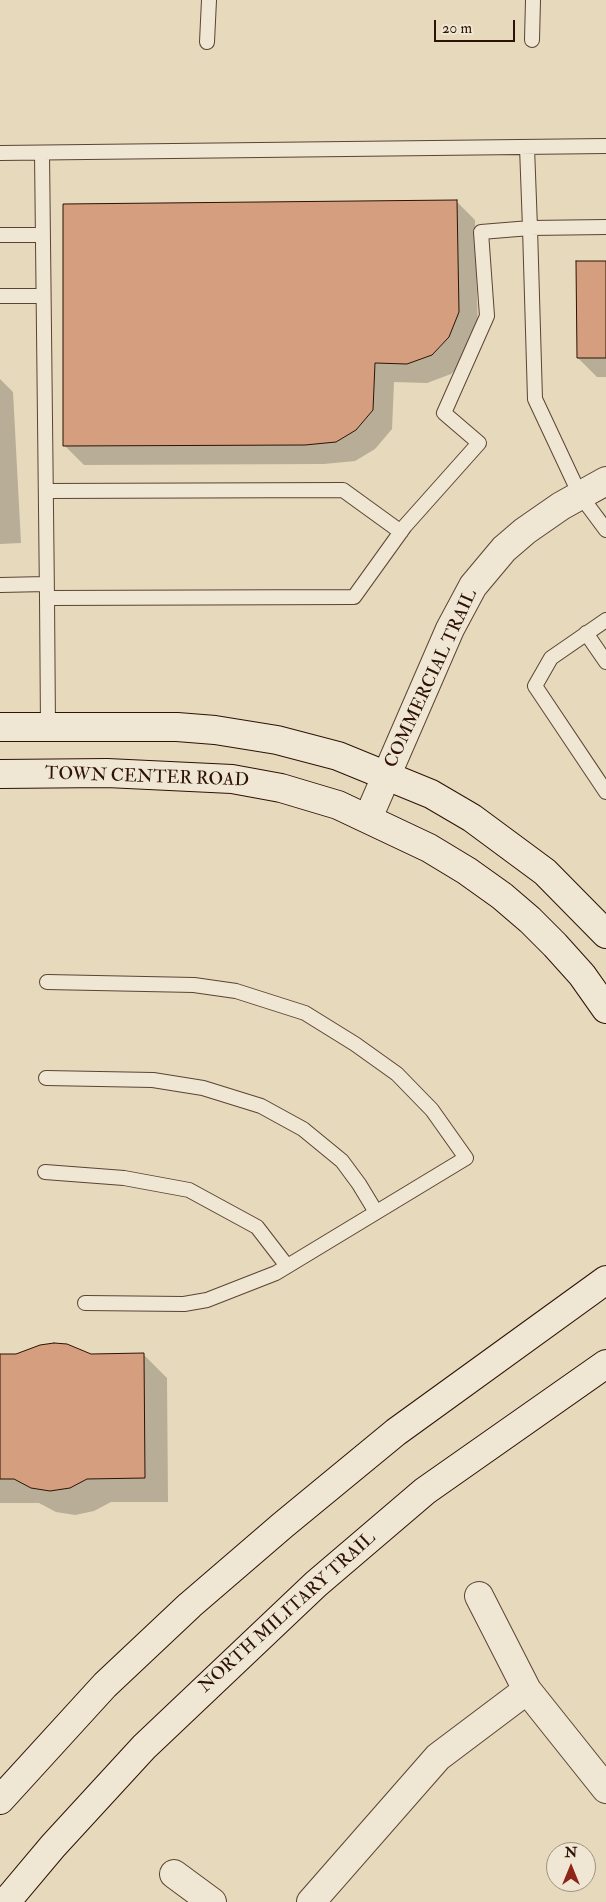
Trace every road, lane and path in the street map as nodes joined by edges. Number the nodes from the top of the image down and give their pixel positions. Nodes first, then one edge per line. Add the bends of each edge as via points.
1 (209, 0) edge
2 (533, 0) edge
3 (532, 40) dead end
4 (207, 42) dead end
5 (606, 146) edge
6 (527, 147) junction
7 (0, 153) edge
8 (42, 153) junction
9 (606, 227) edge
10 (530, 228) junction
11 (0, 235) edge
12 (43, 235) junction
13 (0, 296) edge
14 (43, 296) junction
15 (606, 481) edge
16 (46, 491) junction
17 (580, 495) junction
18 (606, 530) edge
19 (401, 532) junction
20 (0, 584) edge
21 (47, 591) junction
22 (606, 620) edge
23 (586, 633) junction
24 (606, 662) edge
25 (0, 727) edge
26 (48, 727) junction
27 (0, 774) edge
28 (387, 775) junction
29 (606, 792) edge
30 (368, 818) junction
31 (606, 934) edge
32 (47, 982) dead end
33 (606, 1009) edge
34 (46, 1078) dead end
35 (45, 1172) dead end
36 (376, 1212) junction
37 (287, 1266) junction
38 (606, 1280) edge
39 (85, 1303) dead end
40 (606, 1364) edge
41 (479, 1596) dead end
42 (527, 1690) junction
43 (606, 1789) edge
44 (0, 1800) edge
45 (174, 1874) dead end
46 (6, 1902) edge
47 (212, 1902) edge
48 (311, 1902) edge

1 - 4 lane
2 - 3 lane
5 - 6 lane
6 - 8 lane
6 - 10 lane
7 - 8 lane
8 - 12 lane
9 - 10 lane
10 - 17 lane via 535,399
10 - 19 lane via 481,232 487,316 444,413 479,443
11 - 12 lane
12 - 14 lane
13 - 14 lane
14 - 16 lane
15 - 17 main road, COMMERCIAL TRAIL
16 - 19 lane via 343,490
16 - 21 lane
17 - 18 lane
17 - 28 main road, COMMERCIAL TRAIL via 525,531 504,549 473,586 450,629
19 - 21 lane via 354,597
20 - 21 lane
21 - 26 lane
22 - 23 lane
23 - 24 lane
23 - 29 lane via 551,658 535,686
25 - 26 main road
26 - 28 main road via 177,727 247,734 338,756
27 - 30 main road, TOWN CENTER ROAD via 107,773 247,781 307,795
28 - 30 main road, COMMERCIAL TRAIL
28 - 31 main road via 431,794 510,844 545,872
30 - 33 main road, TOWN CENTER ROAD via 429,848 502,896 555,945
32 - 36 lane via 194,985 236,991 304,1013 355,1044 397,1074 432,1110 466,1158
34 - 36 lane via 153,1080 203,1088 261,1106 302,1129 342,1160
35 - 37 lane via 124,1178 189,1190 257,1227
36 - 37 lane
37 - 39 lane via 207,1300 184,1304
38 - 44 main road via 396,1432 197,1598 105,1686
40 - 46 main road, NORTH MILITARY TRAIL via 425,1491 316,1584 144,1747
41 - 42 main road
42 - 43 main road
42 - 48 main road via 438,1757
45 - 47 main road

